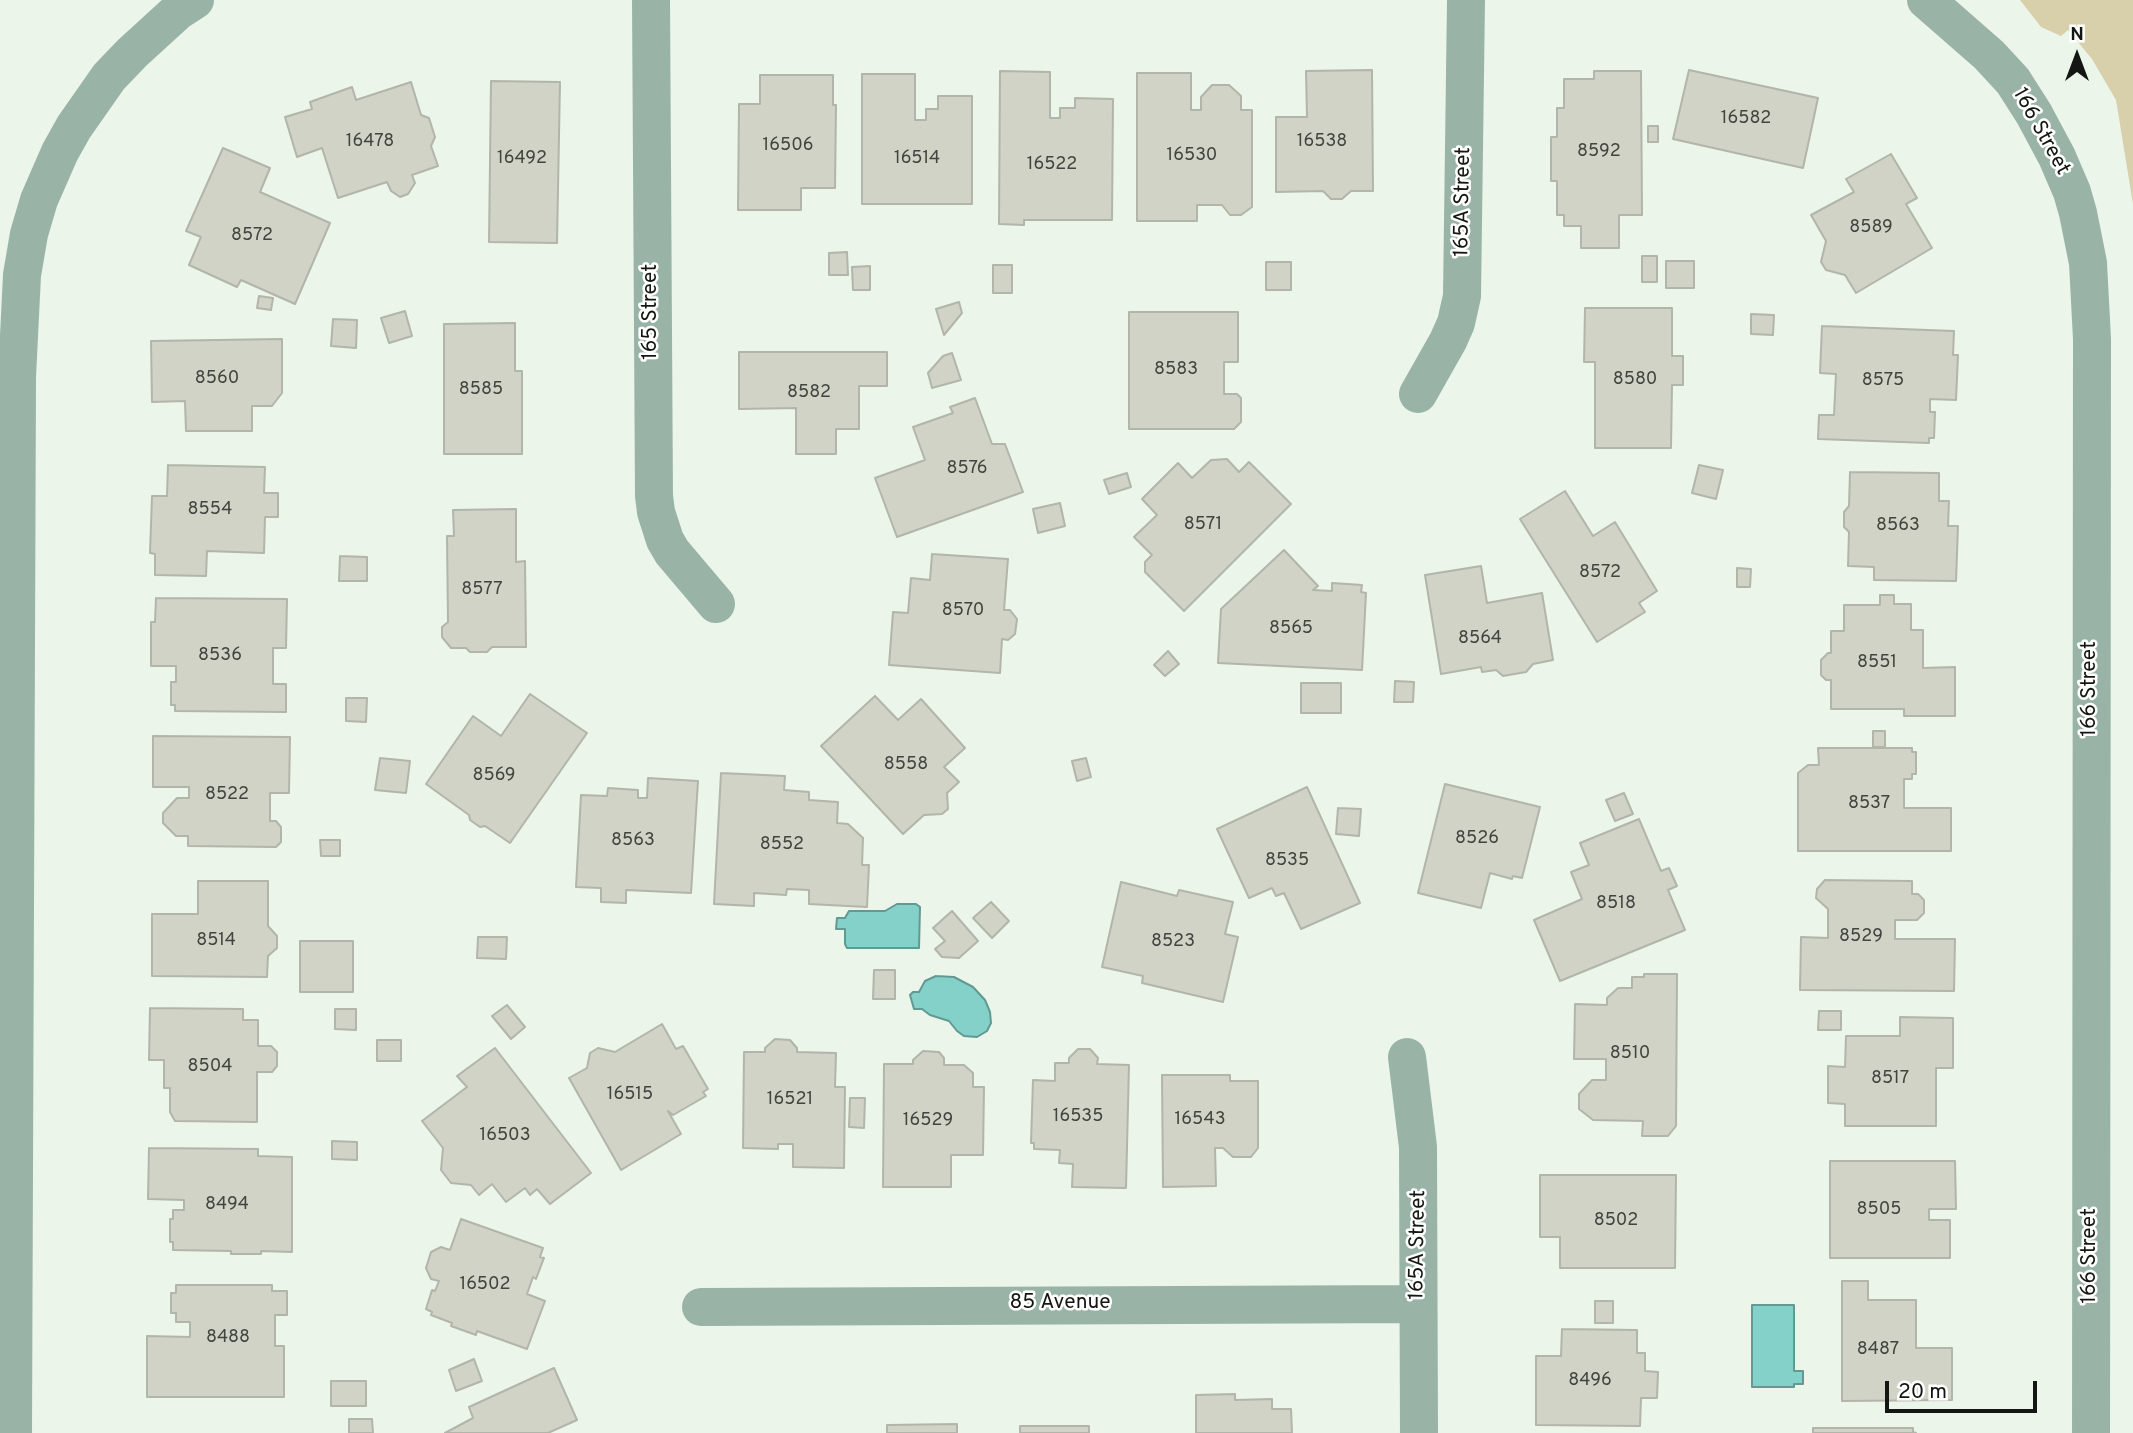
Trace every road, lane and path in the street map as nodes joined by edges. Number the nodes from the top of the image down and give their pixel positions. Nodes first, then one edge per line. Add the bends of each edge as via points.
1 (195, 0) edge
2 (651, 0) edge
3 (1466, 0) edge
4 (1926, 0) edge
5 (1418, 394) dead end
6 (716, 604) dead end
7 (1407, 1057) dead end
8 (7, 1086) edge
9 (1418, 1304) junction
10 (701, 1307) dead end
11 (13, 1433) edge
12 (1419, 1433) edge
13 (2091, 1433) edge

1 - 8 street via 132,53 89,103 60,152 29,234 22,275 17,377
2 - 6 street, 165 Street via 654,496 665,540
3 - 5 street, 165A Street via 1462,296 1448,341
4 - 13 street, 166 Street via 1977,43 2028,104 2071,192 2088,263 2092,339
7 - 9 street, 165A Street via 1418,1147
8 - 11 street
9 - 10 street, 85 Avenue
9 - 12 street, 165A Street

